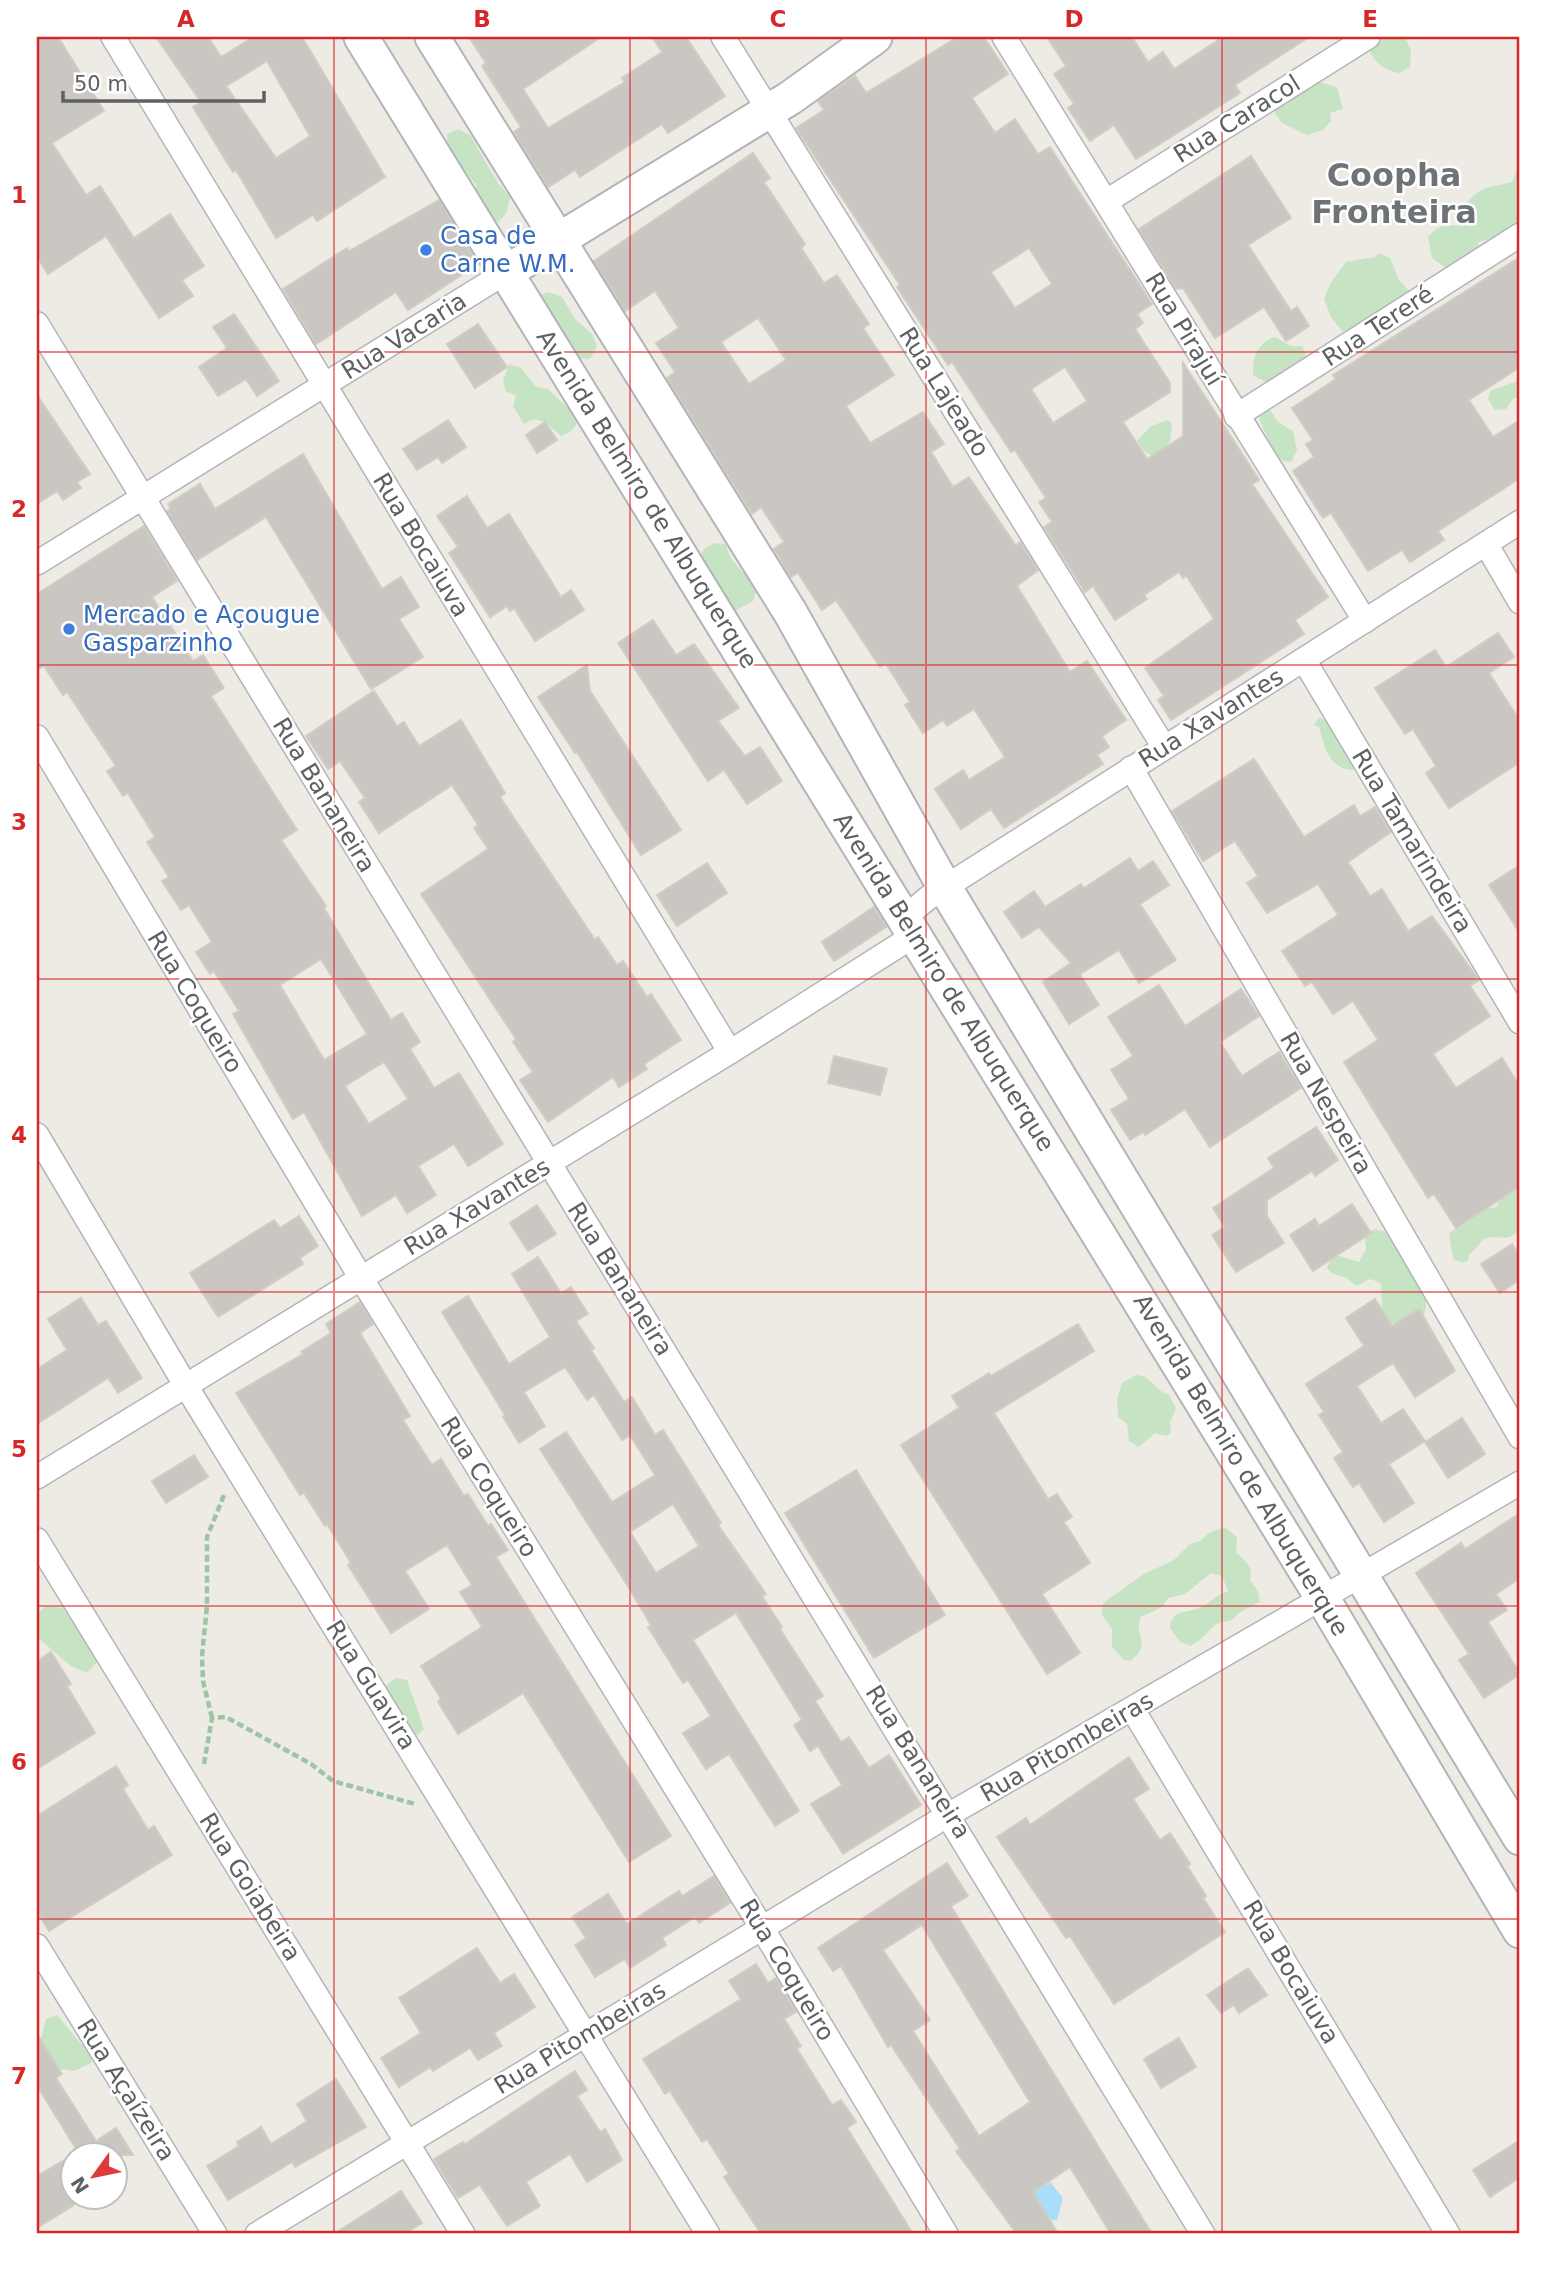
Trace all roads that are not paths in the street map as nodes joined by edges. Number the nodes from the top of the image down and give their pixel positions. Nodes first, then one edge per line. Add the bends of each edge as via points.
1 (113, 37) edge
2 (361, 37) edge
3 (432, 37) edge
4 (723, 37) edge
5 (875, 37) edge
6 (1004, 37) edge
7 (1368, 37) edge
8 (769, 111) junction
9 (1107, 201) junction
10 (1520, 235) edge
11 (558, 239) junction
12 (508, 271) junction
13 (37, 324) edge
14 (324, 385) junction
15 (1236, 416) junction
16 (143, 497) junction
17 (1520, 522) edge
18 (1486, 544) junction
19 (37, 563) edge
20 (1520, 602) edge
21 (1365, 621) junction
22 (1304, 660) junction
23 (37, 737) edge
24 (1164, 747) junction
25 (1131, 768) junction
26 (945, 888) junction
27 (910, 926) junction
28 (1520, 1022) edge
29 (730, 1052) junction
30 (37, 1135) edge
31 (549, 1163) junction
32 (360, 1278) junction
33 (186, 1386) junction
34 (1520, 1437) edge
35 (37, 1477) edge
36 (1520, 1483) edge
37 (37, 1540) edge
38 (1363, 1577) junction
39 (1323, 1599) junction
40 (1133, 1710) junction
41 (950, 1814) junction
42 (1520, 1838) edge
43 (762, 1928) junction
44 (1520, 1931) edge
45 (37, 1946) edge
46 (587, 2034) junction
47 (408, 2143) junction
48 (215, 2234) edge
49 (257, 2234) edge
50 (463, 2234) edge
51 (708, 2234) edge
52 (946, 2234) edge
53 (1203, 2234) edge
54 (1448, 2234) edge

1 - 14 street, Rua Bocaiuva
2 - 12 main road, Avenida Belmiro de Albuquerque
3 - 11 main road, Avenida Belmiro de Albuquerque
4 - 8 street, Rua Lajeado
5 - 8 main road, Rua Vacaria
6 - 9 street, Rua Pirajuí
7 - 9 street, Rua Caracol
8 - 11 main road, Rua Vacaria
8 - 24 street, Rua Lajeado
9 - 15 street, Rua Pirajuí
10 - 15 street, Rua Tereré
11 - 12 main road, Rua Vacaria
11 - 26 main road, Avenida Belmiro de Albuquerque via 790,612
12 - 14 street, Rua Vacaria
12 - 27 main road, Avenida Belmiro de Albuquerque
13 - 16 street, Rua Bananeira
14 - 16 street, Rua Vacaria
14 - 29 street, Rua Bocaiuva
15 - 21 street, Rua Pirajuí
16 - 19 street, Rua Vacaria
16 - 31 street, Rua Bananeira
17 - 18 street, Rua Xavantes
18 - 20 street
18 - 21 street, Rua Xavantes
21 - 22 street, Rua Xavantes
22 - 24 street, Rua Xavantes
22 - 28 street, Rua Tamarindeira
23 - 32 street, Rua Coqueiro
24 - 25 street, Rua Xavantes
25 - 26 street, Rua Xavantes
25 - 34 street, Rua Nespeira
26 - 27 street, Rua Xavantes
26 - 38 main road, Avenida Belmiro de Albuquerque
27 - 29 street, Rua Xavantes
27 - 39 main road, Avenida Belmiro de Albuquerque
29 - 31 street, Rua Xavantes
30 - 33 street, Rua Guavira
31 - 32 street, Rua Xavantes
31 - 41 street, Rua Bananeira
32 - 33 street, Rua Xavantes
32 - 43 street, Rua Coqueiro
33 - 35 street, Rua Xavantes
33 - 46 street, Rua Guavira
36 - 38 street, Rua Pitombeiras
37 - 47 street, Rua Goiabeira
38 - 39 street, Rua Pitombeiras
38 - 42 main road, Avenida Belmiro de Albuquerque
39 - 40 street, Rua Pitombeiras
39 - 44 main road, Avenida Belmiro de Albuquerque
40 - 41 street, Rua Pitombeiras
40 - 54 street, Rua Bocaiuva
41 - 43 street, Rua Pitombeiras
41 - 53 street, Rua Bananeira
43 - 46 street, Rua Pitombeiras
43 - 52 street, Rua Coqueiro
45 - 48 street, Rua Açaízeira
46 - 47 street, Rua Pitombeiras
46 - 51 street, Rua Guavira
47 - 49 street, Rua Pitombeiras
47 - 50 street, Rua Goiabeira

